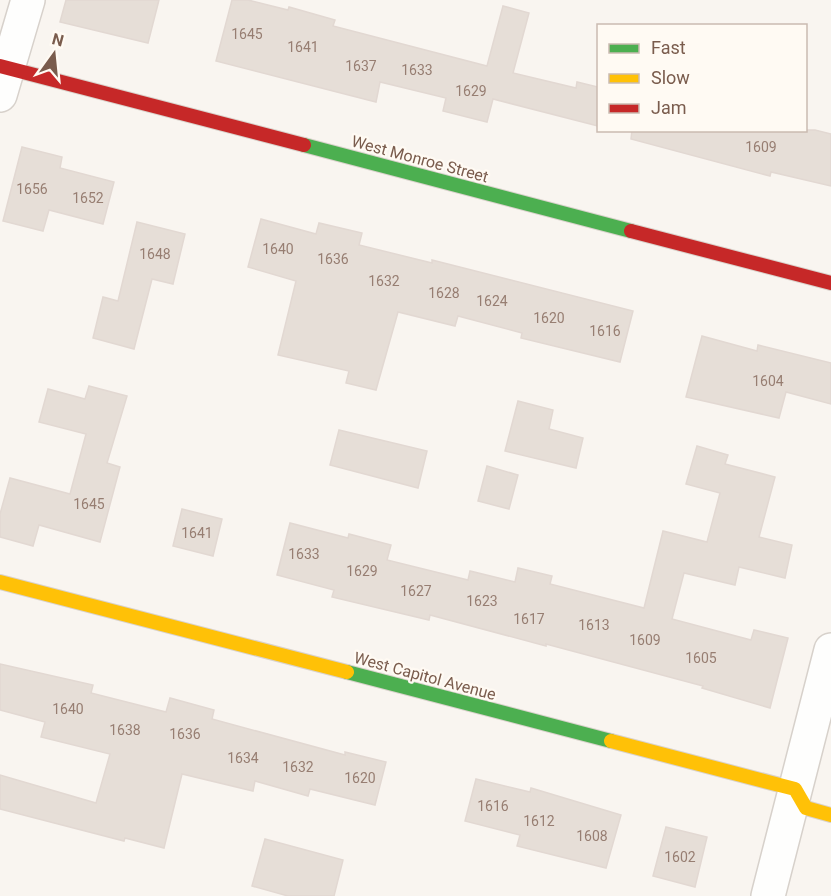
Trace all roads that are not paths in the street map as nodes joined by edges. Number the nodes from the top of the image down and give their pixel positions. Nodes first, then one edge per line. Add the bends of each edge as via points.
1 (28, 0) edge
2 (3, 76) edge
3 (831, 283) edge
4 (0, 582) edge
5 (831, 650) edge
6 (795, 789) junction
7 (831, 815) edge
8 (768, 896) edge

1 - 2 street
2 - 3 street, West Monroe Street
4 - 6 street, West Capitol Avenue
5 - 6 street
6 - 7 street via 806,808
6 - 8 street

